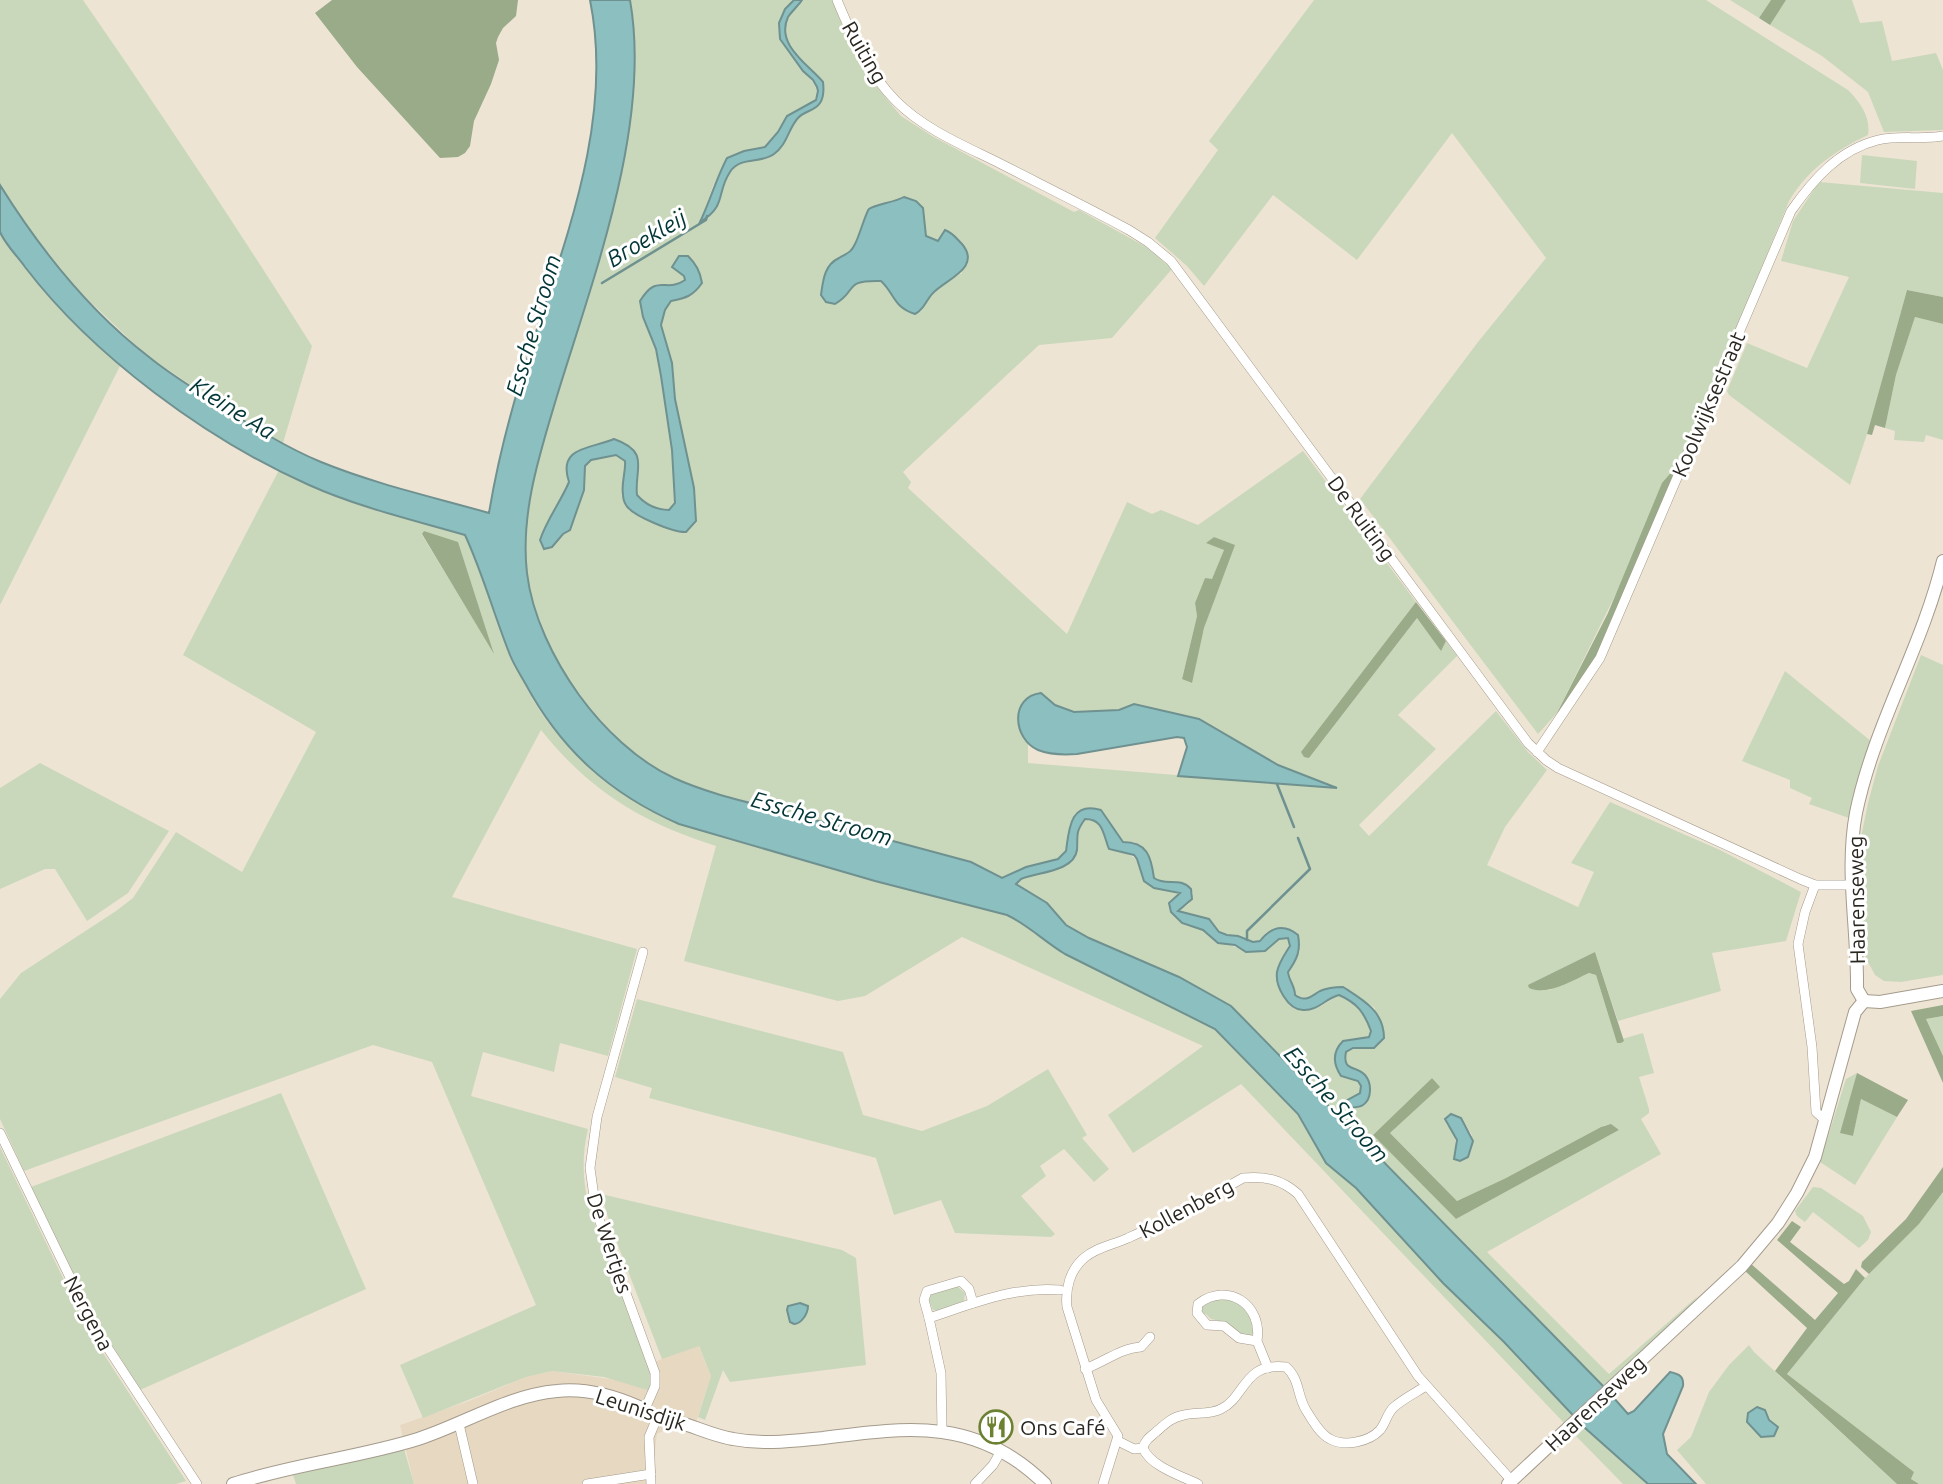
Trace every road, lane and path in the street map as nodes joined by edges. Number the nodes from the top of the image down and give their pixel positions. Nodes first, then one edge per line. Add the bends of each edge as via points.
1 (837, 0) edge
2 (897, 102) joint
3 (1943, 136) edge
4 (1943, 561) edge
5 (1537, 752) junction
6 (1815, 885) junction
7 (1852, 885) junction
8 (643, 952) dead end
9 (1943, 990) edge
10 (1864, 1001) junction
11 (1826, 1121) junction
12 (0, 1133) edge
13 (1060, 1290) dead end
14 (973, 1303) junction
15 (929, 1318) junction
16 (1150, 1337) dead end
17 (1257, 1341) junction
18 (1268, 1368) junction
19 (1085, 1369) junction
20 (1426, 1386) junction
21 (645, 1409) junction
22 (657, 1418) junction
23 (459, 1424) junction
24 (942, 1431) junction
25 (1118, 1441) junction
26 (1143, 1448) junction
27 (1001, 1451) junction
28 (651, 1479) edge
29 (1510, 1482) edge
30 (197, 1484) edge
31 (233, 1484) edge
32 (473, 1484) edge
33 (587, 1484) edge
34 (975, 1484) edge
35 (1045, 1484) edge
36 (1103, 1484) edge
37 (1198, 1484) edge

1 - 2 street, Ruiting via 863,58
2 - 5 street, De Ruiting via 956,142 1129,230 1171,261
3 - 5 street, Koolwijksestraat via 1878,140 1856,149 1824,168 1791,211 1600,658
4 - 7 street, Haarenseweg via 1926,618 1864,778 1854,827
5 - 6 street, De Ruiting via 1558,768
6 - 7 street, De Ruiting
6 - 11 street, Haarenseweg via 1799,932 1798,952 1816,1112
7 - 10 street, Haarenseweg via 1857,989
8 - 21 street, De Wertjes via 597,1116 590,1168 596,1211 655,1373 655,1387
9 - 10 street
10 - 11 street, Haarenseweg via 1856,1012
11 - 29 street, Haarenseweg via 1807,1174 1768,1237
12 - 30 street, Nergena via 94,1327
13 - 14 street via 1020,1291
14 - 15 street
14 - 15 street via 961,1281 927,1291 924,1300
15 - 24 street via 941,1373
16 - 19 street via 1141,1347
17 - 17 street via 1258,1324 1247,1304 1219,1295 1198,1304 1197,1313 1207,1325 1224,1326 1239,1338
17 - 18 street
18 - 20 street via 1286,1367 1292,1373 1307,1413 1322,1433 1336,1442 1355,1442 1375,1434 1392,1408
18 - 26 street via 1249,1377 1225,1408 1169,1420
19 - 20 street, Kollenberg via 1066,1298 1069,1280 1084,1258 1243,1178 1258,1177 1277,1180 1298,1194
19 - 25 street, Kollenberg via 1096,1401 1117,1430
20 - 29 street, Kollenberg
21 - 22 street, Leunisdijk
21 - 23 street, Leunisdijk via 584,1391 553,1391 513,1401
22 - 24 street, Leunisdijk via 731,1439 767,1443 889,1429
22 - 28 street via 649,1437
23 - 31 street, Leunisdijk via 405,1443
23 - 32 street
24 - 27 street, Leunisdijk
25 - 26 street
25 - 36 street
26 - 37 street via 1160,1465
27 - 34 street
27 - 35 street, Leunisdijk
28 - 33 street

